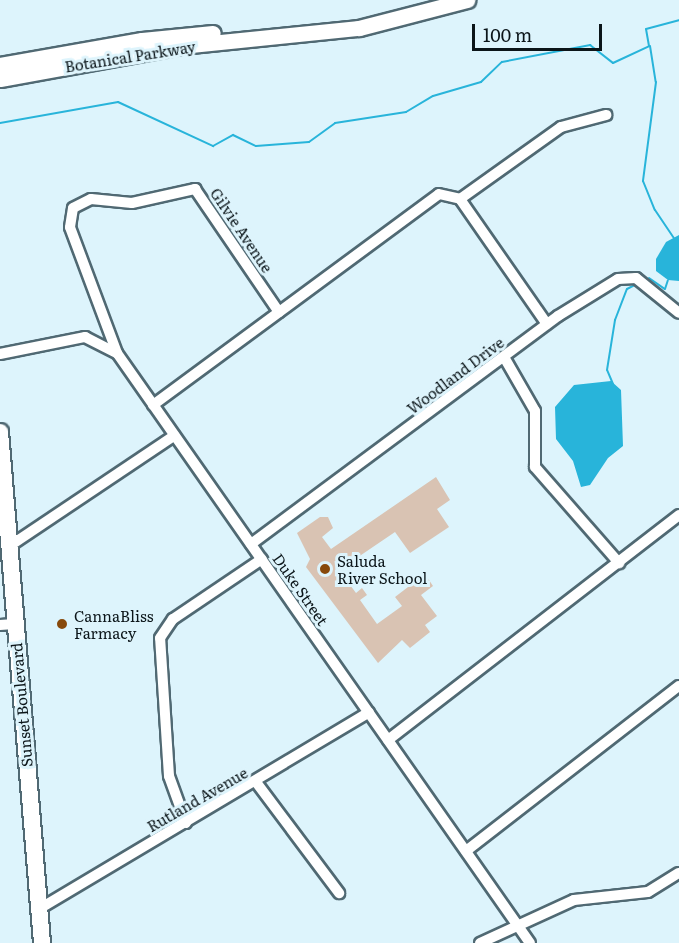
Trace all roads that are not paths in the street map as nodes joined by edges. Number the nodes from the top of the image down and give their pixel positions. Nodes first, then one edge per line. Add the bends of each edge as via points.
1 (467, 0) edge
2 (261, 37) junction
3 (0, 65) edge
4 (0, 79) edge
5 (606, 116) dead end
6 (460, 199) junction
7 (279, 312) junction
8 (679, 313) edge
9 (547, 324) junction
10 (117, 353) junction
11 (0, 354) edge
12 (504, 357) junction
13 (153, 405) junction
14 (0, 432) edge
15 (174, 436) junction
16 (679, 515) edge
17 (251, 544) junction
18 (8, 547) junction
19 (262, 559) junction
20 (619, 563) junction
21 (7, 624) edge
22 (679, 687) edge
23 (369, 712) junction
24 (388, 740) junction
25 (256, 782) junction
26 (186, 823) junction
27 (466, 851) junction
28 (679, 873) edge
29 (339, 893) dead end
30 (39, 909) junction
31 (518, 926) junction
32 (42, 943) edge
33 (480, 943) edge
34 (530, 943) edge

1 - 2 street, Botanical Parkway via 359,28
2 - 3 street, Botanical Parkway via 172,36
2 - 4 street, Botanical Parkway via 169,48
5 - 6 street via 561,127
6 - 7 street via 439,194
6 - 9 street
7 - 10 street, Gilvie Avenue via 195,189 132,203 78,202 70,227
7 - 13 street
8 - 9 street, Woodland Drive via 663,304 645,284 626,277
9 - 12 street, Woodland Drive
10 - 11 street, Duke Street via 85,337
10 - 13 street, Duke Street
12 - 17 street, Woodland Drive
12 - 20 street via 535,411 535,467
13 - 15 street, Duke Street
14 - 18 main road, Sunset Boulevard
15 - 17 street, Duke Street
15 - 18 street
16 - 20 street
17 - 19 street, Duke Street
18 - 21 main road, Sunset Boulevard
19 - 23 street, Duke Street
19 - 26 street via 173,619 160,638 170,776
20 - 24 street
21 - 30 main road, Sunset Boulevard
22 - 27 street
23 - 24 street, Duke Street
23 - 25 street, Rutland Avenue
24 - 27 street, Duke Street
25 - 26 street, Rutland Avenue
25 - 29 street
26 - 30 street, Rutland Avenue
27 - 31 street, Duke Street
28 - 31 street via 648,892 574,900
30 - 32 main road, Sunset Boulevard
31 - 33 street
31 - 34 street, Duke Street

